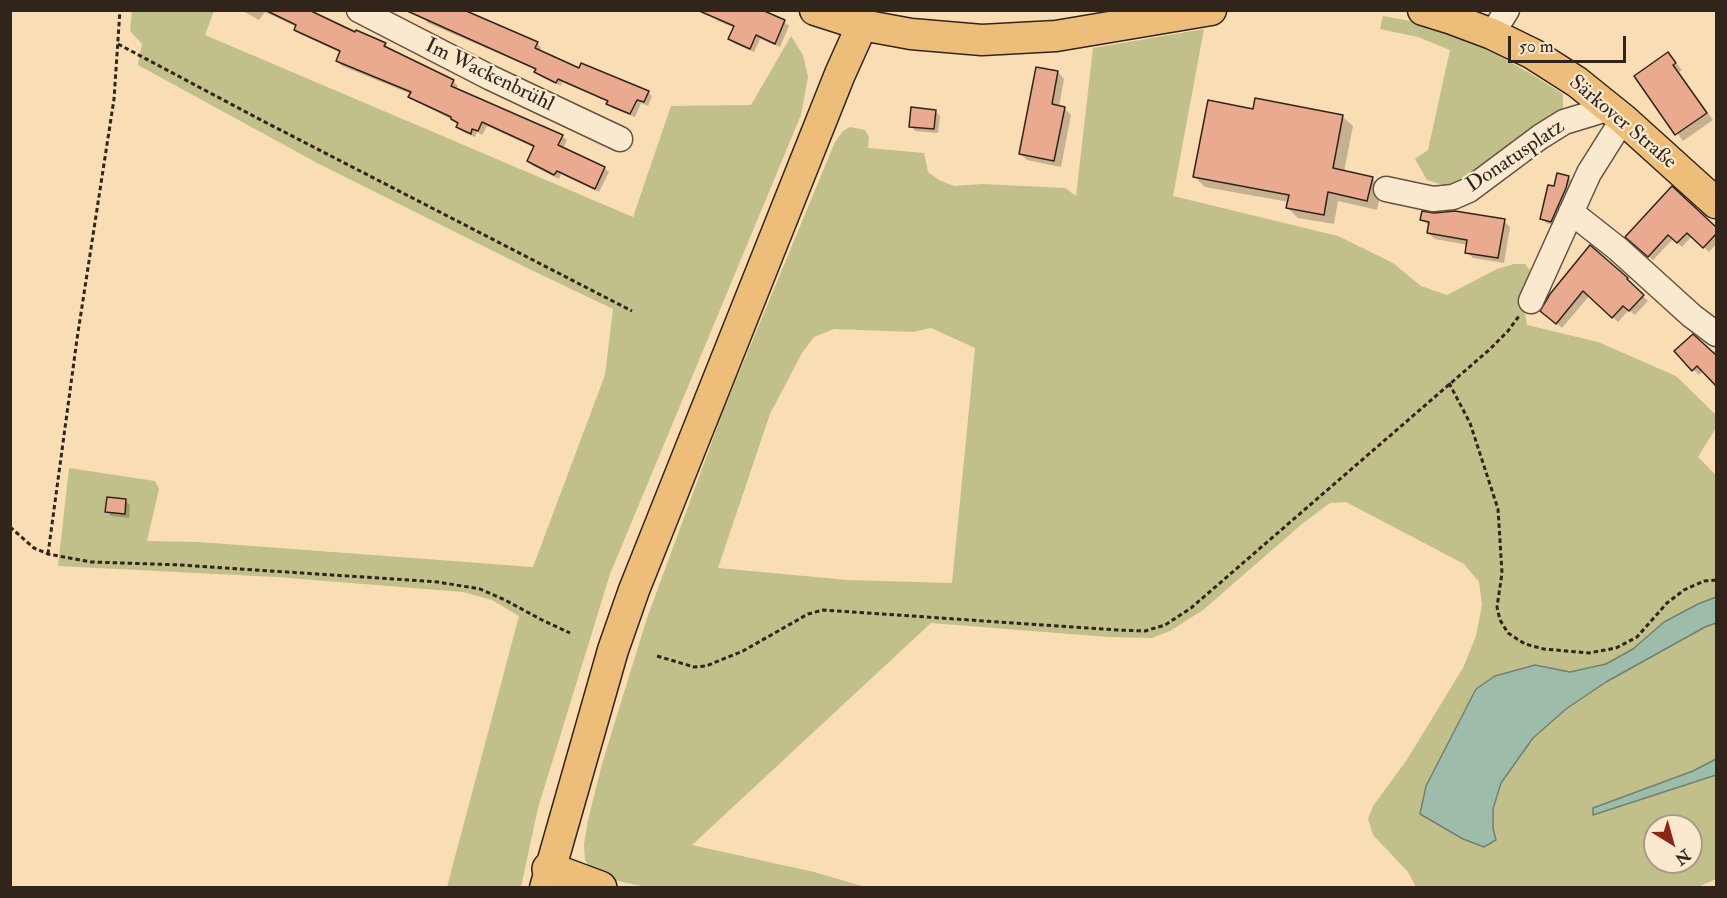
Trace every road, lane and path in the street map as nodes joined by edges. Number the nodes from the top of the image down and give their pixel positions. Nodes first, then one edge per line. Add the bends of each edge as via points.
1 (120, 10) edge
2 (358, 10) edge
3 (815, 10) edge
4 (1211, 10) edge
5 (1423, 10) edge
6 (1499, 22) edge
7 (862, 25) junction
8 (118, 44) junction
9 (1617, 113) junction
10 (620, 140) dead end
11 (1386, 189) dead end
12 (1716, 203) edge
13 (1571, 212) junction
14 (1531, 301) joint
15 (632, 311) dead end
16 (1716, 334) edge
17 (1449, 383) junction
18 (10, 527) edge
19 (48, 554) junction
20 (1716, 580) edge
21 (570, 633) dead end
22 (657, 656) dead end
23 (548, 881) edge
24 (600, 888) edge

1 - 8 path
2 - 10 street, Im Wackenbrühl
3 - 7 main road
4 - 7 main road via 1056,36 1003,39 946,38
5 - 6 main road, Särkover Straße via 1452,19
6 - 9 main road, Särkover Straße via 1533,54
7 - 23 main road via 634,590 613,650
8 - 15 path
8 - 19 path via 114,99 76,339
9 - 11 street, Donatusplatz via 1564,122 1469,190 1453,197 1433,199
9 - 12 main road, Särkover Straße
9 - 13 street
13 - 14 street
13 - 16 street
14 - 17 path via 1489,350
17 - 20 path via 1470,423 1498,509 1502,573 1497,606 1508,633 1544,650 1589,653 1616,648 1637,637 1684,590 1704,580
17 - 22 path via 1191,608 1166,625 1145,631 1117,630 823,610 706,666 694,667
18 - 19 path via 34,548
19 - 21 path via 91,562 438,582 480,589
23 - 24 highway

